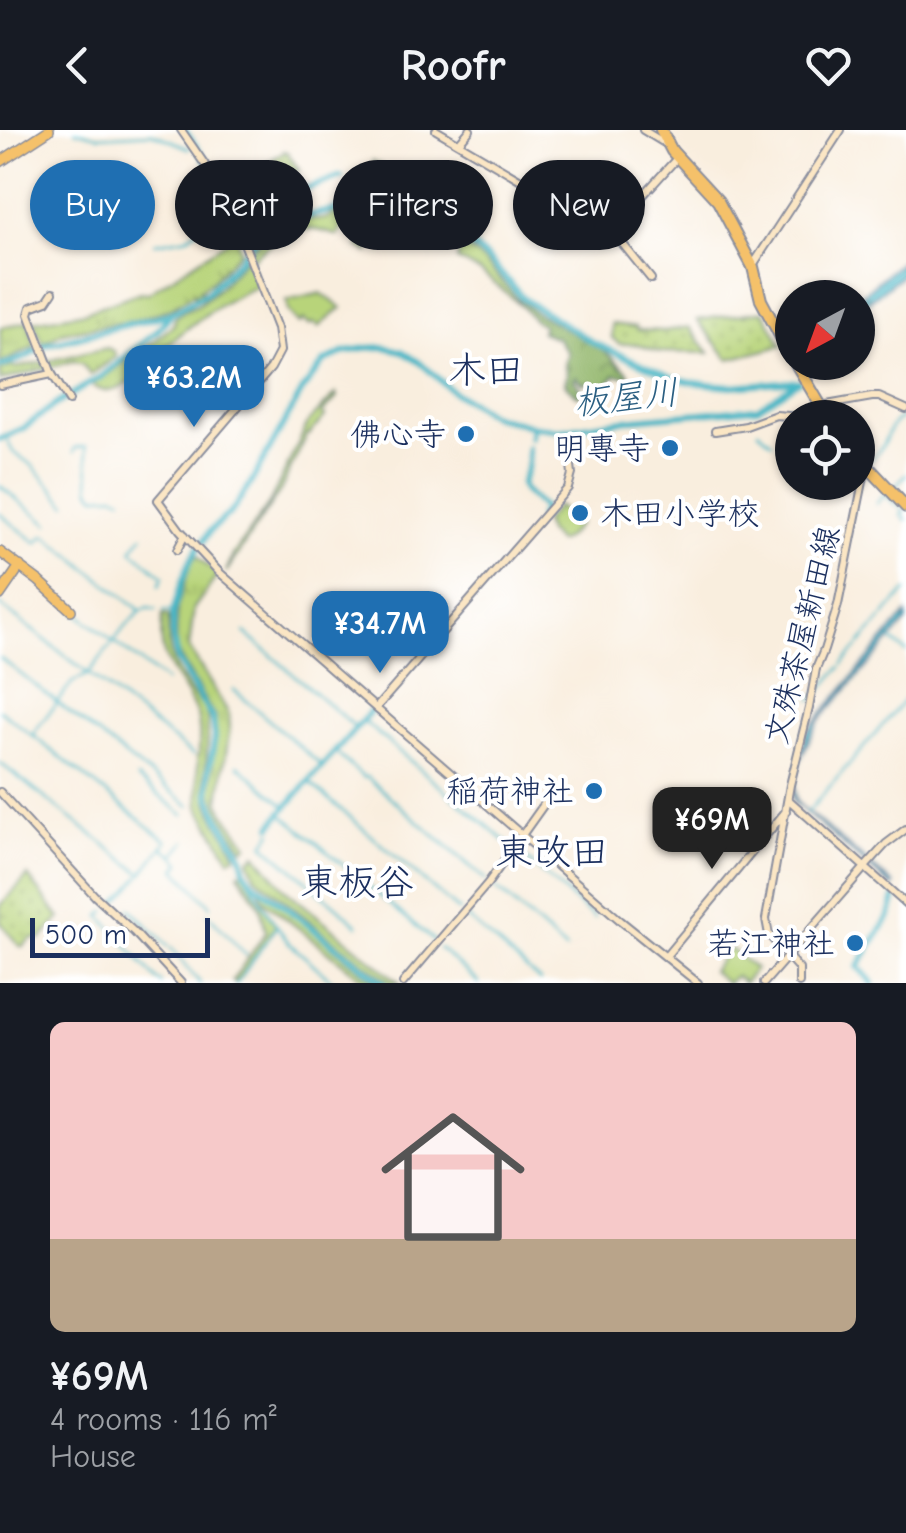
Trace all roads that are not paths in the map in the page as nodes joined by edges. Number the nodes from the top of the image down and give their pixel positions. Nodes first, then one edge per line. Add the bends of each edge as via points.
1 (47, 130) edge
2 (181, 130) edge
3 (436, 130) edge
4 (470, 130) edge
5 (643, 130) edge
6 (660, 130) edge
7 (841, 130) edge
8 (459, 143) junction
9 (666, 144) junction
10 (678, 158) junction
11 (0, 160) edge
12 (513, 175) edge
13 (645, 194) edge
14 (628, 250) edge
15 (752, 266) junction
16 (651, 278) dead end
17 (54, 292) dead end
18 (775, 326) edge
19 (52, 372) junction
20 (0, 385) edge
21 (852, 400) edge
22 (69, 401) dead end
23 (906, 409) edge
24 (775, 415) edge
25 (715, 431) dead end
26 (569, 447) dead end
27 (875, 474) edge
28 (856, 500) edge
29 (906, 507) edge
30 (186, 536) junction
31 (177, 550) dead end
32 (0, 554) edge
33 (18, 568) junction
34 (0, 592) edge
35 (70, 612) dead end
36 (376, 708) junction
37 (0, 792) edge
38 (547, 800) dead end
39 (788, 800) junction
40 (786, 810) junction
41 (906, 828) edge
42 (524, 835) junction
43 (867, 865) junction
44 (906, 904) edge
45 (788, 955) junction
46 (666, 956) junction
47 (181, 983) edge
48 (403, 983) edge
49 (698, 983) edge
50 (764, 983) edge
51 (799, 983) edge

1 - 11 main road
2 - 30 street via 220,184 280,351 158,500
3 - 8 street
4 - 8 street
5 - 9 street
6 - 9 highway
7 - 15 street
8 - 12 street
9 - 10 highway
10 - 13 street
10 - 15 highway via 718,200
14 - 16 street
15 - 18 highway
17 - 19 street via 29,314
19 - 20 street
19 - 22 street
21 - 23 street via 879,397
24 - 25 street
26 - 36 street via 568,488
27 - 29 highway
28 - 39 street, 文殊茶屋新田線 via 838,605 816,669
30 - 31 street
30 - 36 street
32 - 33 main road
33 - 34 main road
33 - 35 main road
36 - 42 street
37 - 47 street
38 - 42 street
39 - 40 street, 文殊茶屋新田線
39 - 43 street
40 - 45 street, 文殊茶屋新田線 via 766,919
40 - 46 street
41 - 43 street
42 - 46 street
42 - 48 street
43 - 44 street
43 - 45 street
45 - 50 street
45 - 51 street, 文殊茶屋新田線 via 799,969
46 - 49 street

